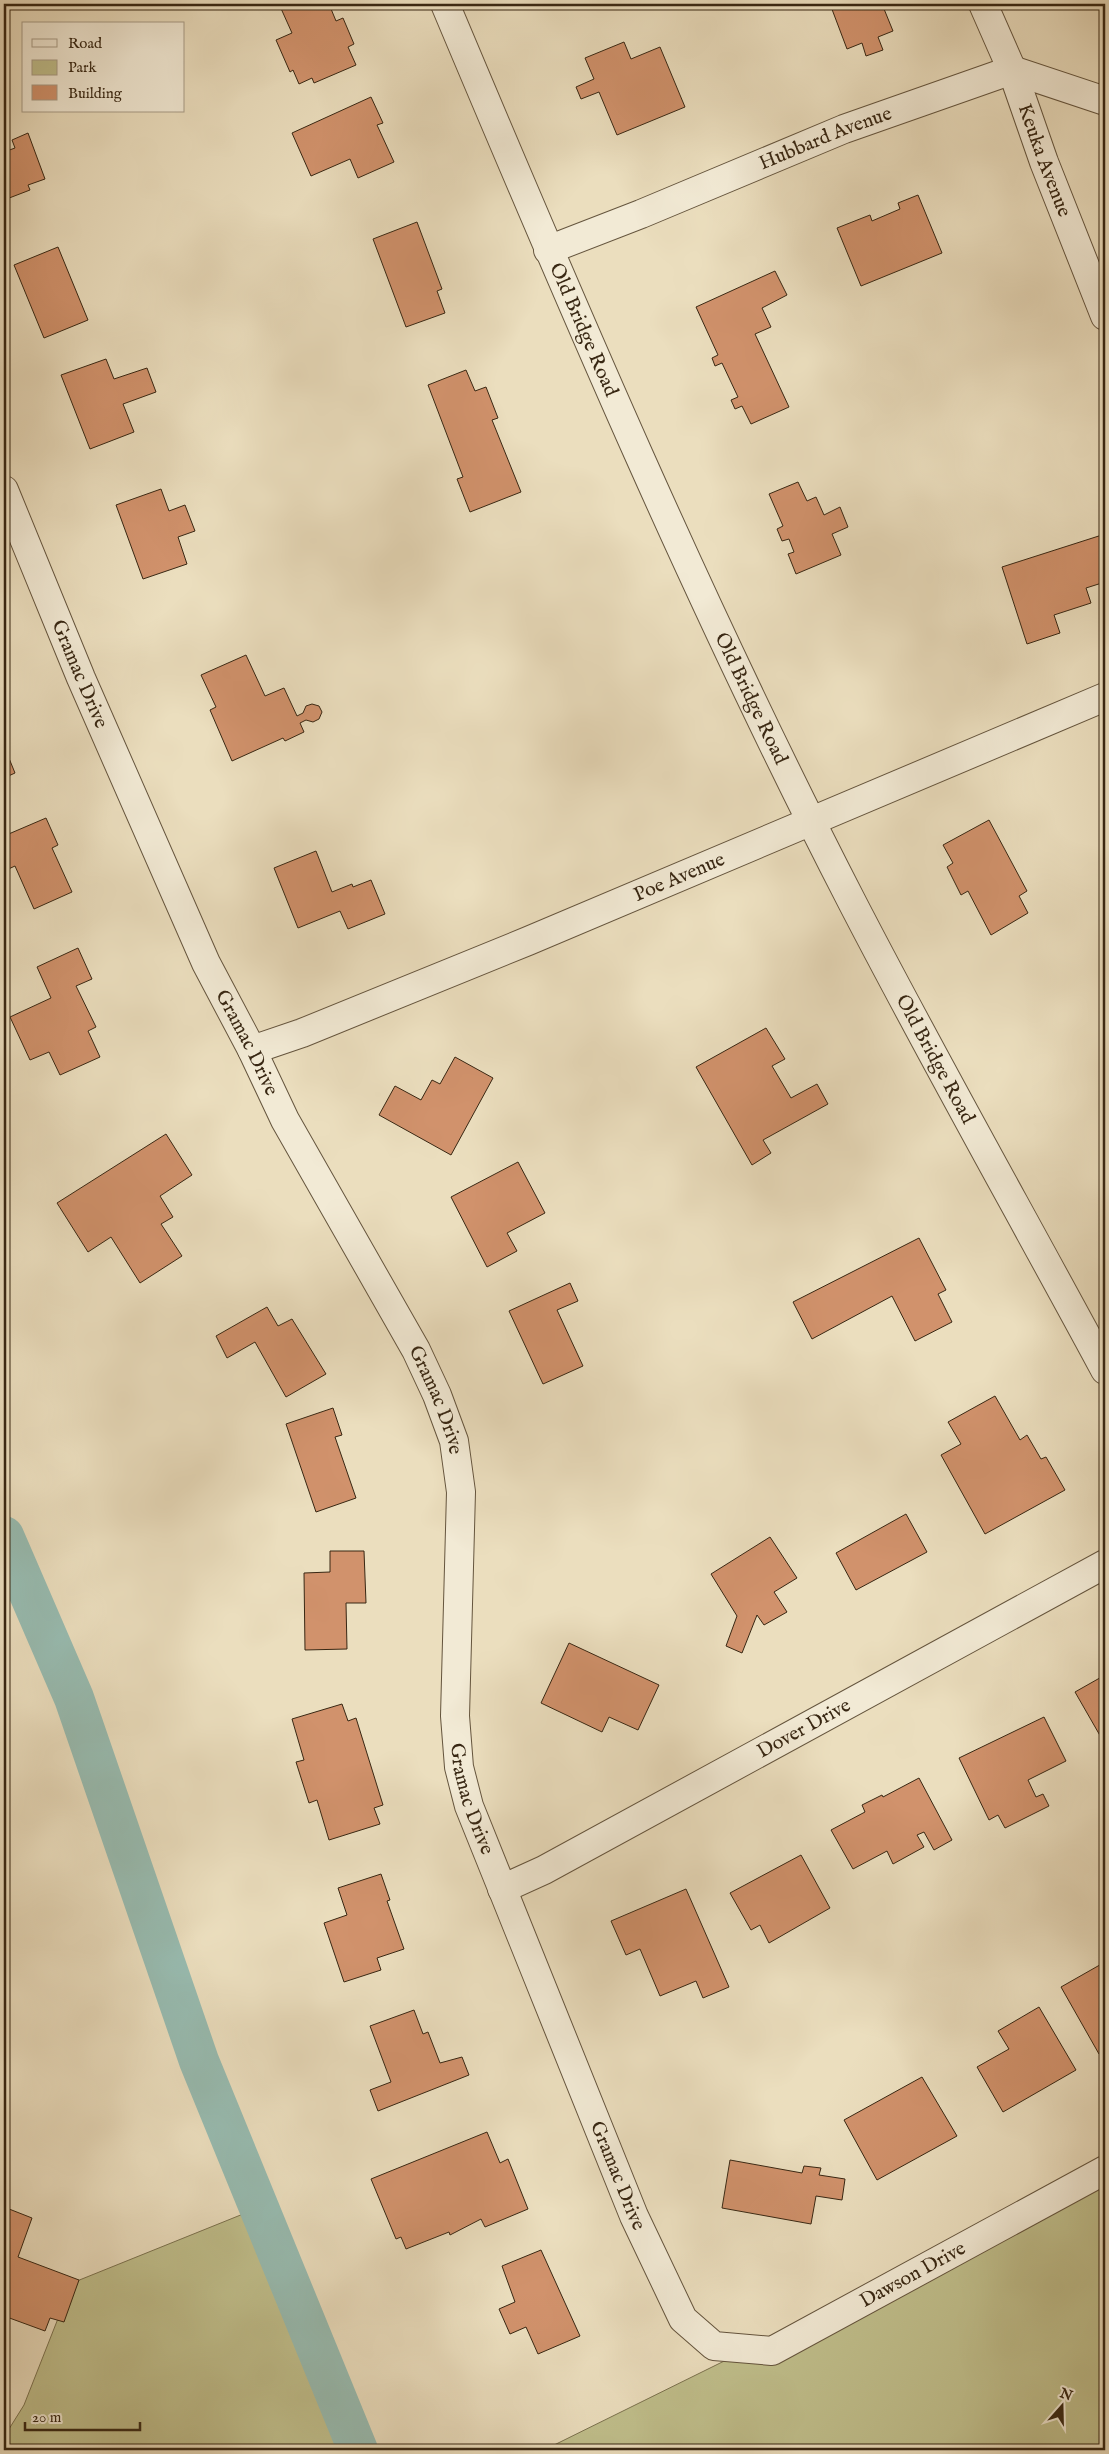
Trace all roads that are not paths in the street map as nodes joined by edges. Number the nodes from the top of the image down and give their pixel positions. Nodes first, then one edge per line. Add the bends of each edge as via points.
1 (445, 4) edge
2 (988, 7) edge
3 (1012, 70) junction
4 (1105, 101) edge
5 (548, 250) junction
6 (1105, 316) edge
7 (4, 490) edge
8 (1105, 697) edge
9 (812, 821) junction
10 (252, 1050) junction
11 (1105, 1370) edge
12 (1105, 1564) edge
13 (502, 1888) junction
14 (1105, 2170) edge
15 (714, 2346) joint

1 - 5 street, Old Bridge Road
2 - 3 street, Keuka Avenue
3 - 4 street
3 - 5 street, Hubbard Avenue via 844,129
3 - 6 street, Keuka Avenue via 1044,162
5 - 9 street, Old Bridge Road via 714,620
7 - 10 street, Gramac Drive via 81,678 206,963
8 - 9 street, Poe Avenue
9 - 10 street, Poe Avenue via 510,948 302,1033
9 - 11 street, Old Bridge Road via 851,900
10 - 13 street, Gramac Drive via 285,1120 416,1350 454,1441 461,1492 455,1716 459,1767 469,1806
12 - 13 street, Dover Drive via 553,1866
13 - 15 street, Gramac Drive via 634,2216 683,2319
14 - 15 street, Dawson Drive via 772,2351

